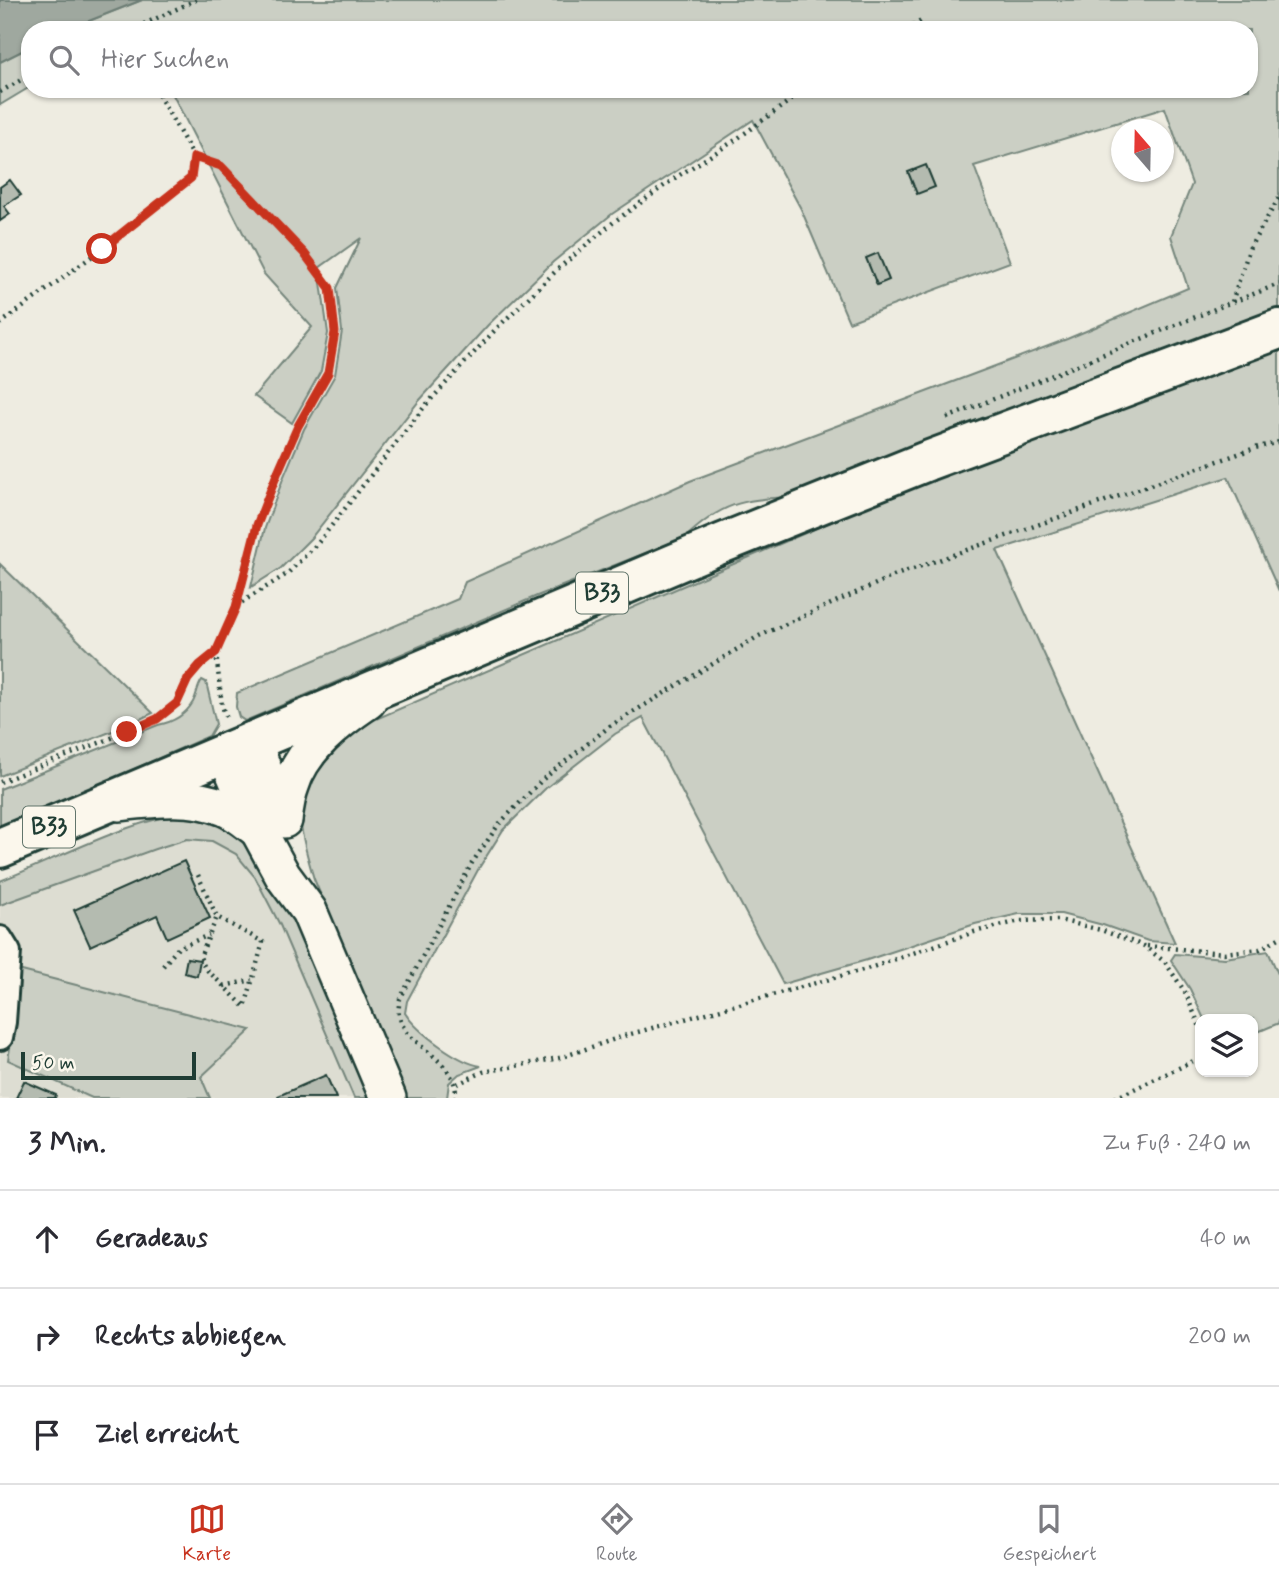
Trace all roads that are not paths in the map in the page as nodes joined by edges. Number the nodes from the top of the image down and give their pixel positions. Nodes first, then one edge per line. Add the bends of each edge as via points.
1 (1279, 329) edge
2 (402, 677) junction
3 (239, 746) junction
4 (99, 806) junction
5 (271, 824) junction
6 (0, 848) edge
7 (0, 939) edge
8 (0, 1037) edge
9 (388, 1098) edge

1 - 2 highway, B33 via 902,471
2 - 3 highway, B33
2 - 5 main road, B33 via 343,718 307,754
3 - 4 highway, B33
3 - 5 main road
4 - 5 main road, B33 via 155,799 197,800
4 - 6 highway, B33
5 - 9 main road via 301,866 309,911
7 - 8 street via 8,952

